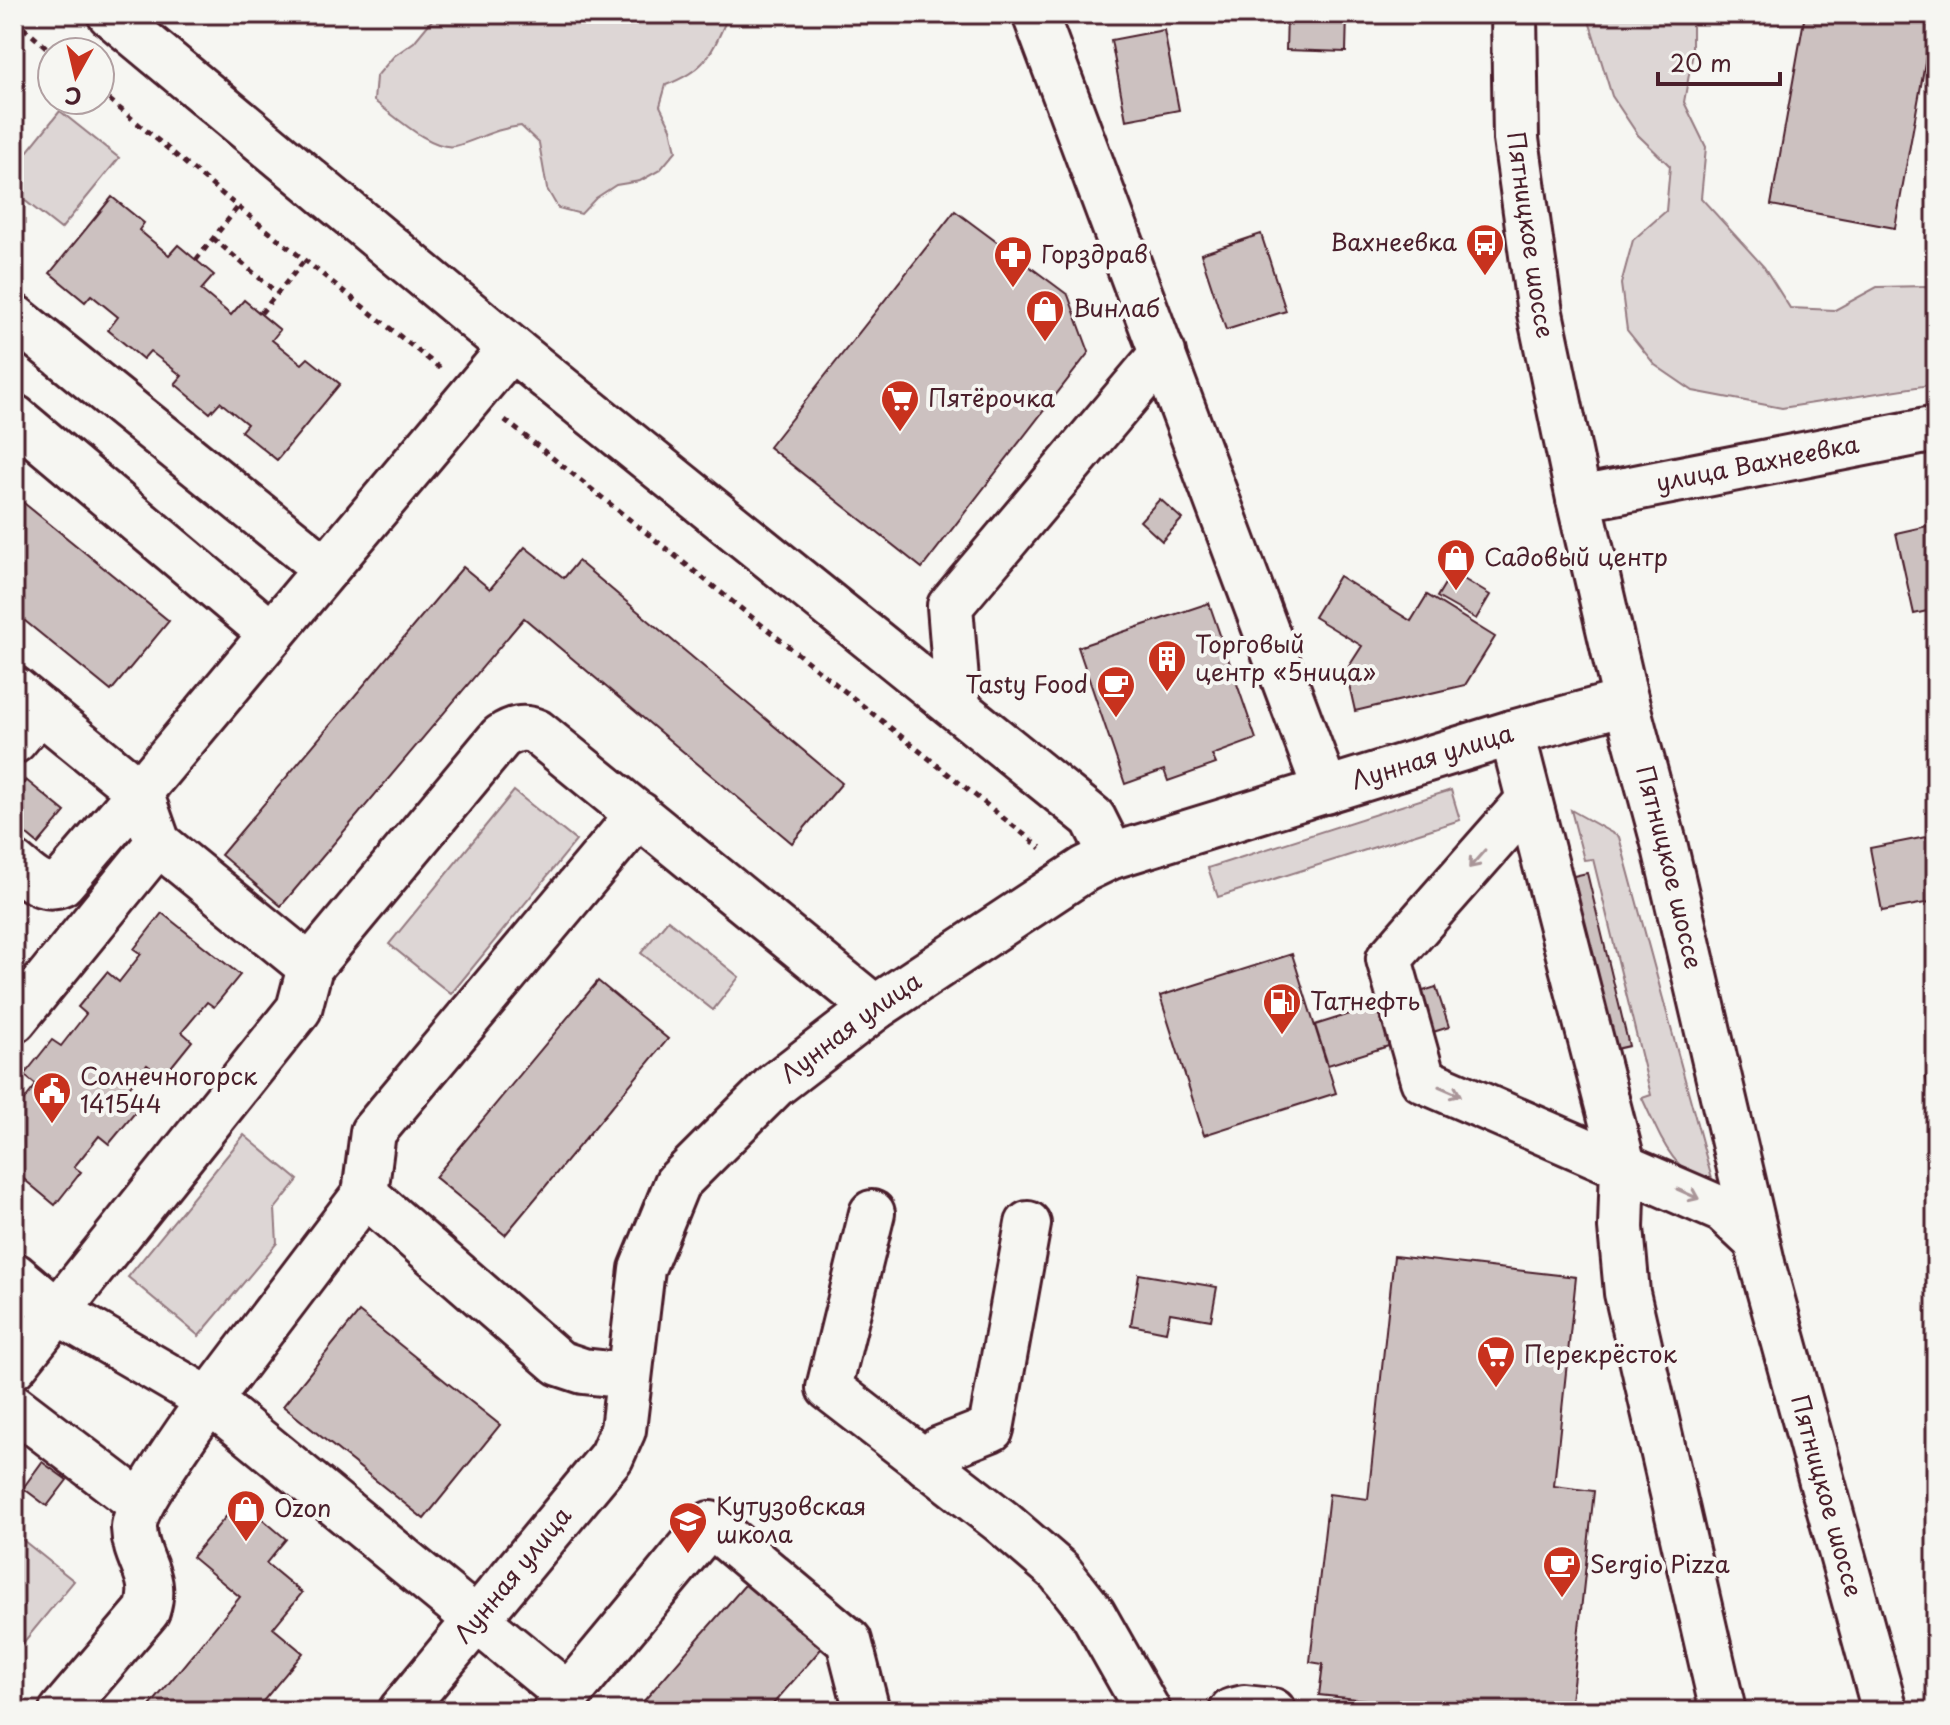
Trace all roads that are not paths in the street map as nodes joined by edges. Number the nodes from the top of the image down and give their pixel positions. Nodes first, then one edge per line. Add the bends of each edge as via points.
1 (110, 14) edge
2 (1035, 14) edge
3 (1514, 14) edge
4 (14, 317) edge
5 (511, 348) junction
6 (1163, 353) junction
7 (14, 417) edge
8 (1936, 429) edge
9 (1579, 499) junction
10 (326, 569) junction
11 (272, 634) junction
12 (1626, 702) junction
13 (958, 706) junction
14 (23, 714) edge
15 (1512, 733) junction
16 (1326, 791) junction
17 (140, 792) junction
18 (1529, 800) junction
19 (639, 814) junction
20 (158, 843) junction
21 (1112, 856) junction
22 (14, 864) edge
23 (310, 967) junction
24 (875, 1008) junction
25 (14, 1020) edge
26 (1623, 1165) junction
27 (365, 1194) junction
28 (872, 1213) dead end
29 (1028, 1224) dead end
30 (1756, 1241) junction
31 (14, 1275) edge
32 (58, 1312) junction
33 (14, 1366) edge
34 (629, 1376) junction
35 (209, 1400) junction
36 (14, 1407) edge
37 (928, 1465) junction
38 (141, 1504) junction
39 (476, 1620) junction
40 (561, 1703) edge
41 (62, 1711) edge
42 (401, 1711) edge
43 (867, 1711) edge
44 (1148, 1711) edge
45 (1232, 1711) edge
46 (1273, 1711) edge
47 (1723, 1711) edge
48 (1885, 1711) edge

1 - 5 street
2 - 6 street
3 - 9 street, Пятницкое шоссе via 1516,139 1540,313
4 - 10 street
5 - 10 street
5 - 13 street
6 - 13 street via 950,606
6 - 16 street
7 - 11 street
8 - 9 street, улица Вахнеевка
9 - 12 street, Пятницкое шоссе
10 - 11 street
11 - 17 street
12 - 15 street, Лунная улица
12 - 30 street, Пятницкое шоссе
13 - 21 street via 1093,818
14 - 17 street
15 - 16 street, Лунная улица
15 - 18 street
16 - 21 street, Лунная улица
17 - 20 street
17 - 22 street via 62,883 45,886
18 - 26 street
18 -> 26 street via 1389,959 1423,1080
19 - 23 street via 537,732 509,731
19 - 24 street
19 - 27 street via 373,1132
20 - 23 street
20 - 25 street
21 - 24 street, Лунная улица
23 - 32 street via 299,1009
24 - 34 street, Лунная улица via 775,1085 677,1183 642,1269
26 -> 30 street via 1723,1210
26 - 47 street via 1627,1293
27 - 34 street via 559,1363
27 - 35 street
28 - 37 street via 829,1388
29 - 37 street via 991,1429 940,1449
30 - 48 street, Пятницкое шоссе
31 - 32 street
32 - 33 street
32 - 35 street
34 - 39 street, Лунная улица via 623,1430 611,1457
35 - 38 street
35 - 39 street
36 - 38 street
37 - 44 street via 1059,1571 1093,1614
38 - 41 street via 133,1524 136,1548 149,1576 152,1595 147,1611
39 - 40 street
39 - 42 street, Лунная улица
40 - 43 street via 710,1524 849,1641
45 - 46 street

